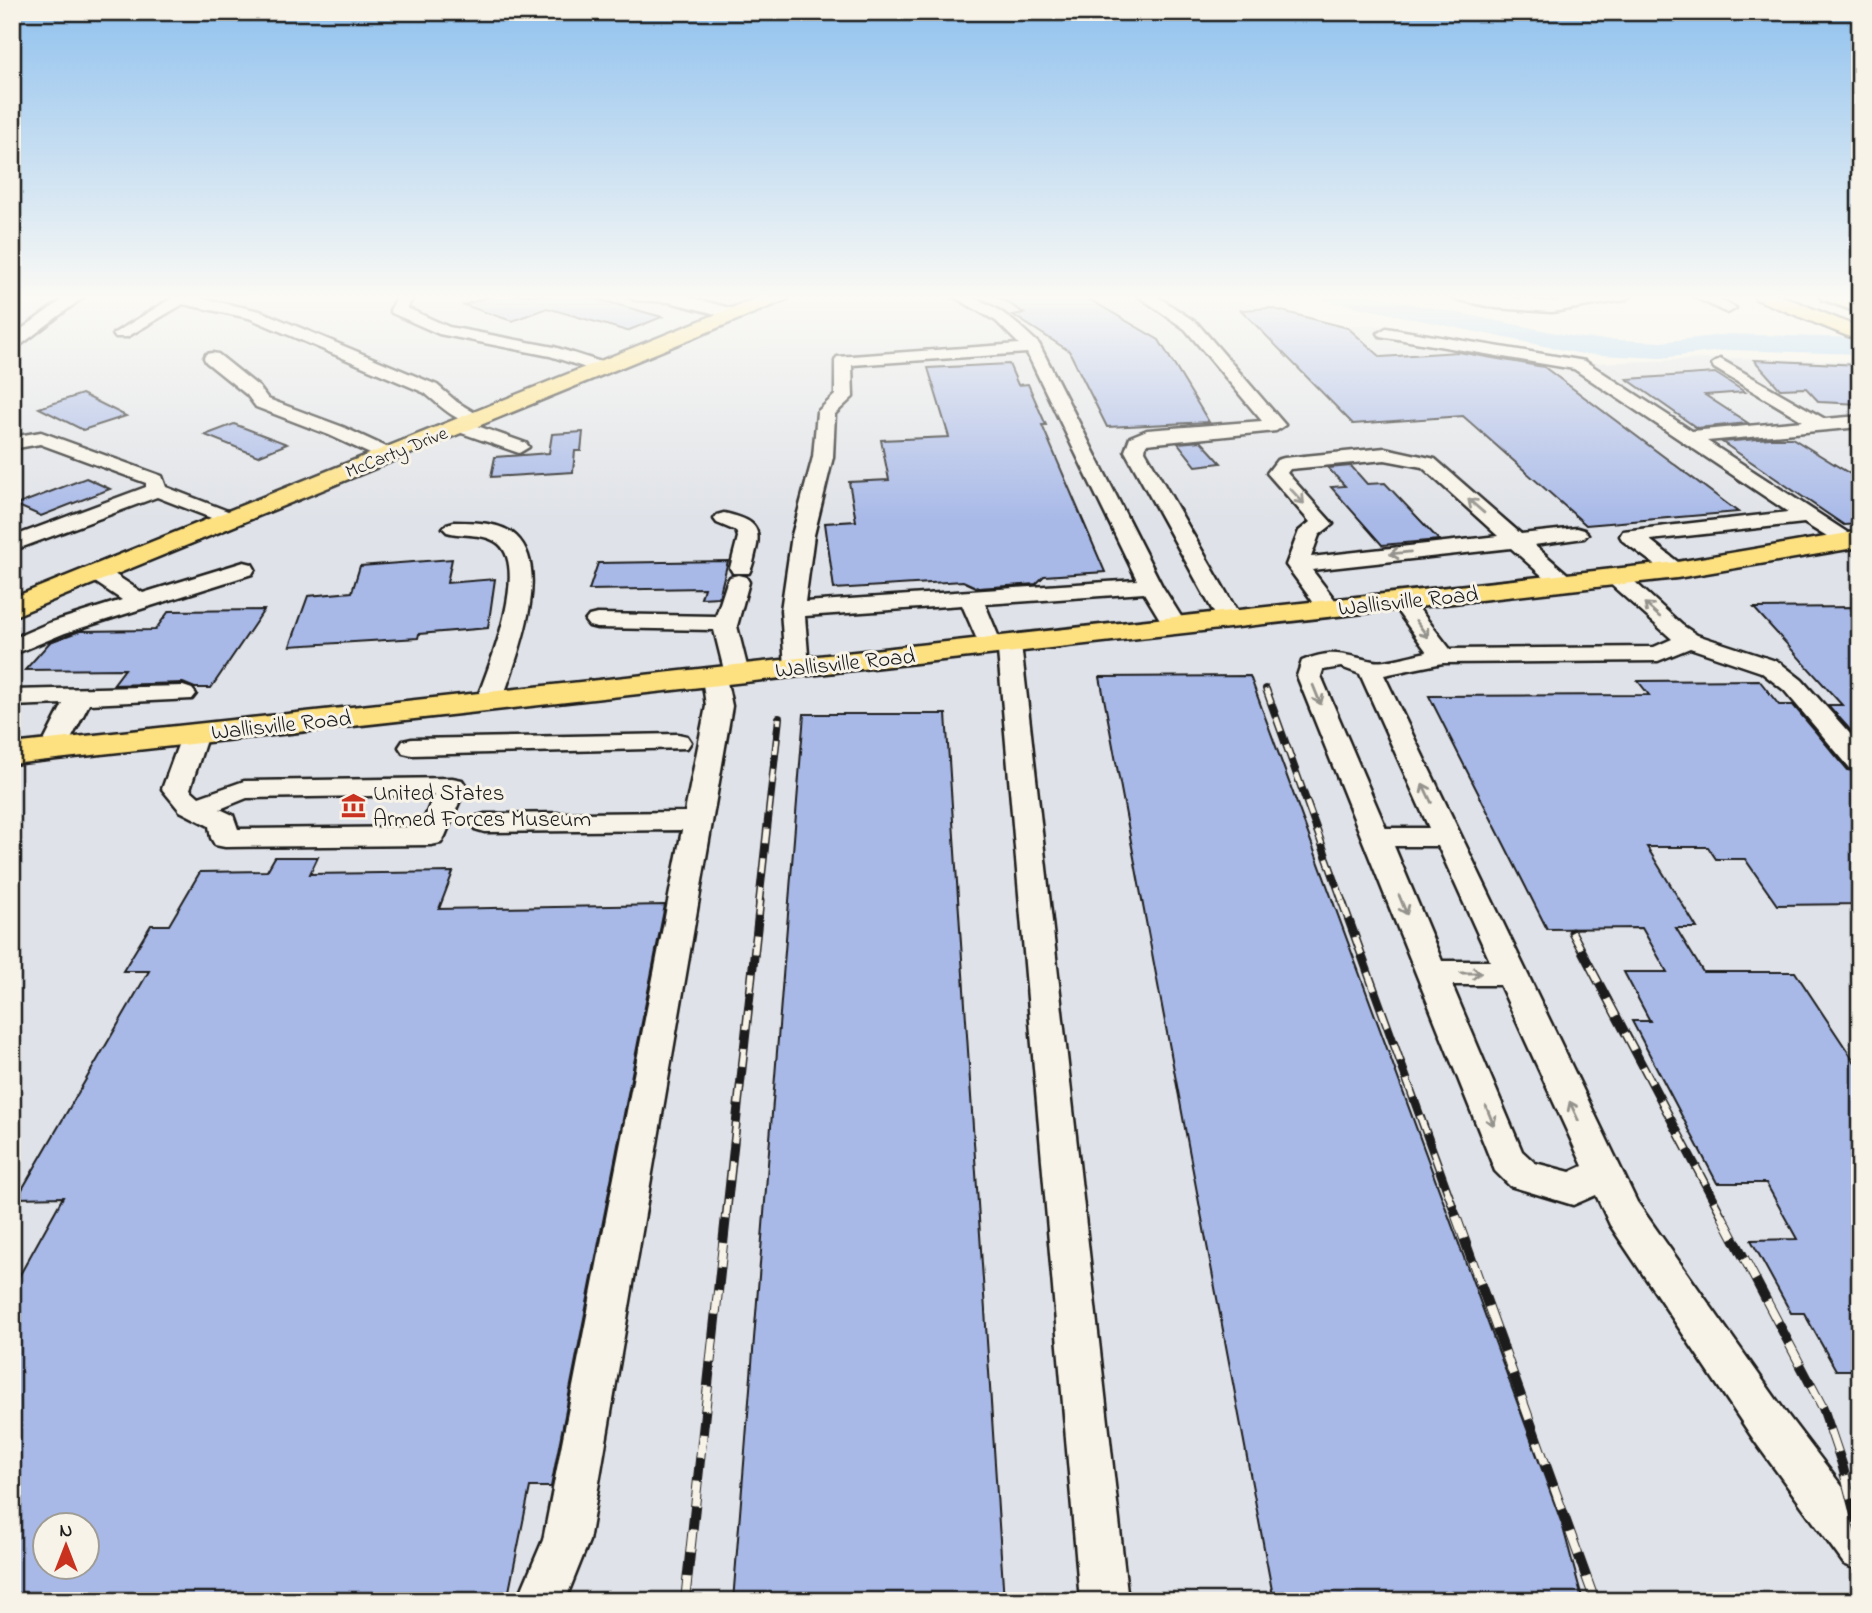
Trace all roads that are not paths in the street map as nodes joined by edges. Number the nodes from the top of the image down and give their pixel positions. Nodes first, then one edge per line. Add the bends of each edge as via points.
1 (227, 370) edge
2 (387, 370) edge
3 (595, 370) edge
4 (843, 370) edge
5 (1044, 370) edge
6 (1229, 370) edge
7 (1587, 370) edge
8 (1731, 370) edge
9 (1860, 421) edge
10 (468, 422) junction
11 (1828, 424) junction
12 (1689, 437) junction
13 (1860, 438) edge
14 (12, 443) edge
15 (519, 447) dead end
16 (388, 455) junction
17 (157, 490) junction
18 (1808, 516) junction
19 (231, 519) junction
20 (724, 519) dead end
21 (454, 528) dead end
22 (1577, 534) dead end
23 (1516, 541) junction
24 (12, 545) edge
25 (1856, 547) edge
26 (1297, 565) junction
27 (244, 569) dead end
28 (1677, 570) junction
29 (97, 573) junction
30 (1616, 577) junction
31 (1564, 583) junction
32 (1151, 586) junction
33 (971, 598) junction
34 (1401, 601) junction
35 (141, 602) junction
36 (12, 608) edge
37 (1331, 609) junction
38 (793, 610) junction
39 (1230, 620) junction
40 (597, 621) dead end
41 (726, 623) junction
42 (1175, 626) junction
43 (1689, 640) junction
44 (999, 645) junction
45 (12, 648) edge
46 (1443, 656) junction
47 (797, 667) junction
48 (1370, 670) junction
49 (725, 675) junction
50 (183, 694) dead end
51 (79, 696) junction
52 (12, 698) edge
53 (489, 701) junction
54 (195, 734) junction
55 (678, 742) dead end
56 (468, 746) junction
57 (412, 747) dead end
58 (53, 749) junction
59 (12, 754) edge
60 (1860, 762) edge
61 (452, 786) junction
62 (197, 808) junction
63 (697, 821) junction
64 (485, 823) dead end
65 (1447, 836) junction
66 (1375, 837) junction
67 (1431, 973) junction
68 (1510, 973) junction
69 (1602, 1173) junction
70 (1860, 1548) edge
71 (541, 1601) edge
72 (1104, 1601) edge

1 - 16 lane via 262,403
2 - 10 lane via 431,389
3 - 10 main road, McCarty Drive
4 - 38 lane via 844,397 826,412 823,457 803,535
5 - 32 lane
6 - 39 lane via 1276,425 1147,436 1137,441 1135,451
7 - 12 lane
8 - 11 lane
9 - 11 lane
10 - 15 lane
10 - 16 main road, McCarty Drive
11 - 12 lane
11 - 13 lane
12 - 18 lane
14 - 17 lane via 41,438 155,480
16 - 19 main road, McCarty Drive
17 - 19 lane
17 - 24 lane
18 - 25 lane
18 - 28 lane via 1631,536
19 - 29 main road, McCarty Drive
20 - 41 lane via 745,527 749,537
21 - 53 lane via 482,529 511,542 522,564 514,623
22 - 23 lane
23 -> 26 lane
23 -> 26 lane via 1428,463 1385,454 1284,464 1277,473 1323,524 1310,531
23 - 31 lane
25 - 28 main road, Wallisville Road via 1756,570
26 - 37 lane
27 - 35 lane
28 - 30 main road, Wallisville Road
29 - 35 lane
29 - 36 main road, McCarty Drive
30 - 31 main road, Wallisville Road
43 -> 30 lane
31 - 34 main road, Wallisville Road
32 - 33 lane
32 - 42 lane
33 - 38 lane
33 - 44 lane
34 - 37 main road, Wallisville Road
34 -> 46 lane
35 - 45 lane via 57,628
37 - 39 main road, Wallisville Road
38 - 47 lane
39 - 42 main road, Wallisville Road
40 - 41 lane
41 - 49 lane
42 - 44 main road, Wallisville Road
43 - 46 lane via 1658,654
43 - 60 lane via 1770,667 1793,685
44 - 47 main road, Wallisville Road
44 - 72 lane
46 - 48 lane
47 - 49 main road, Wallisville Road
65 -> 48 lane
48 -> 66 lane via 1361,664 1322,660 1311,666 1310,676
49 - 53 main road, Wallisville Road
49 - 63 lane
50 - 51 lane
51 - 52 lane
51 - 58 lane
53 - 54 main road, Wallisville Road
54 - 58 main road, Wallisville Road
54 - 62 lane via 176,789 181,799
55 - 56 lane
56 - 57 lane
56 - 61 lane
58 - 59 main road, Wallisville Road
61 - 62 lane via 244,790
61 - 62 lane via 431,836 225,838 223,821
63 - 64 lane
63 - 71 lane via 566,1541
65 - 66 lane
65 - 68 lane
66 -> 67 lane
67 -> 68 lane
67 -> 69 lane via 1507,1160 1523,1175 1573,1189
69 -> 68 lane
69 - 70 lane via 1631,1224 1771,1428

